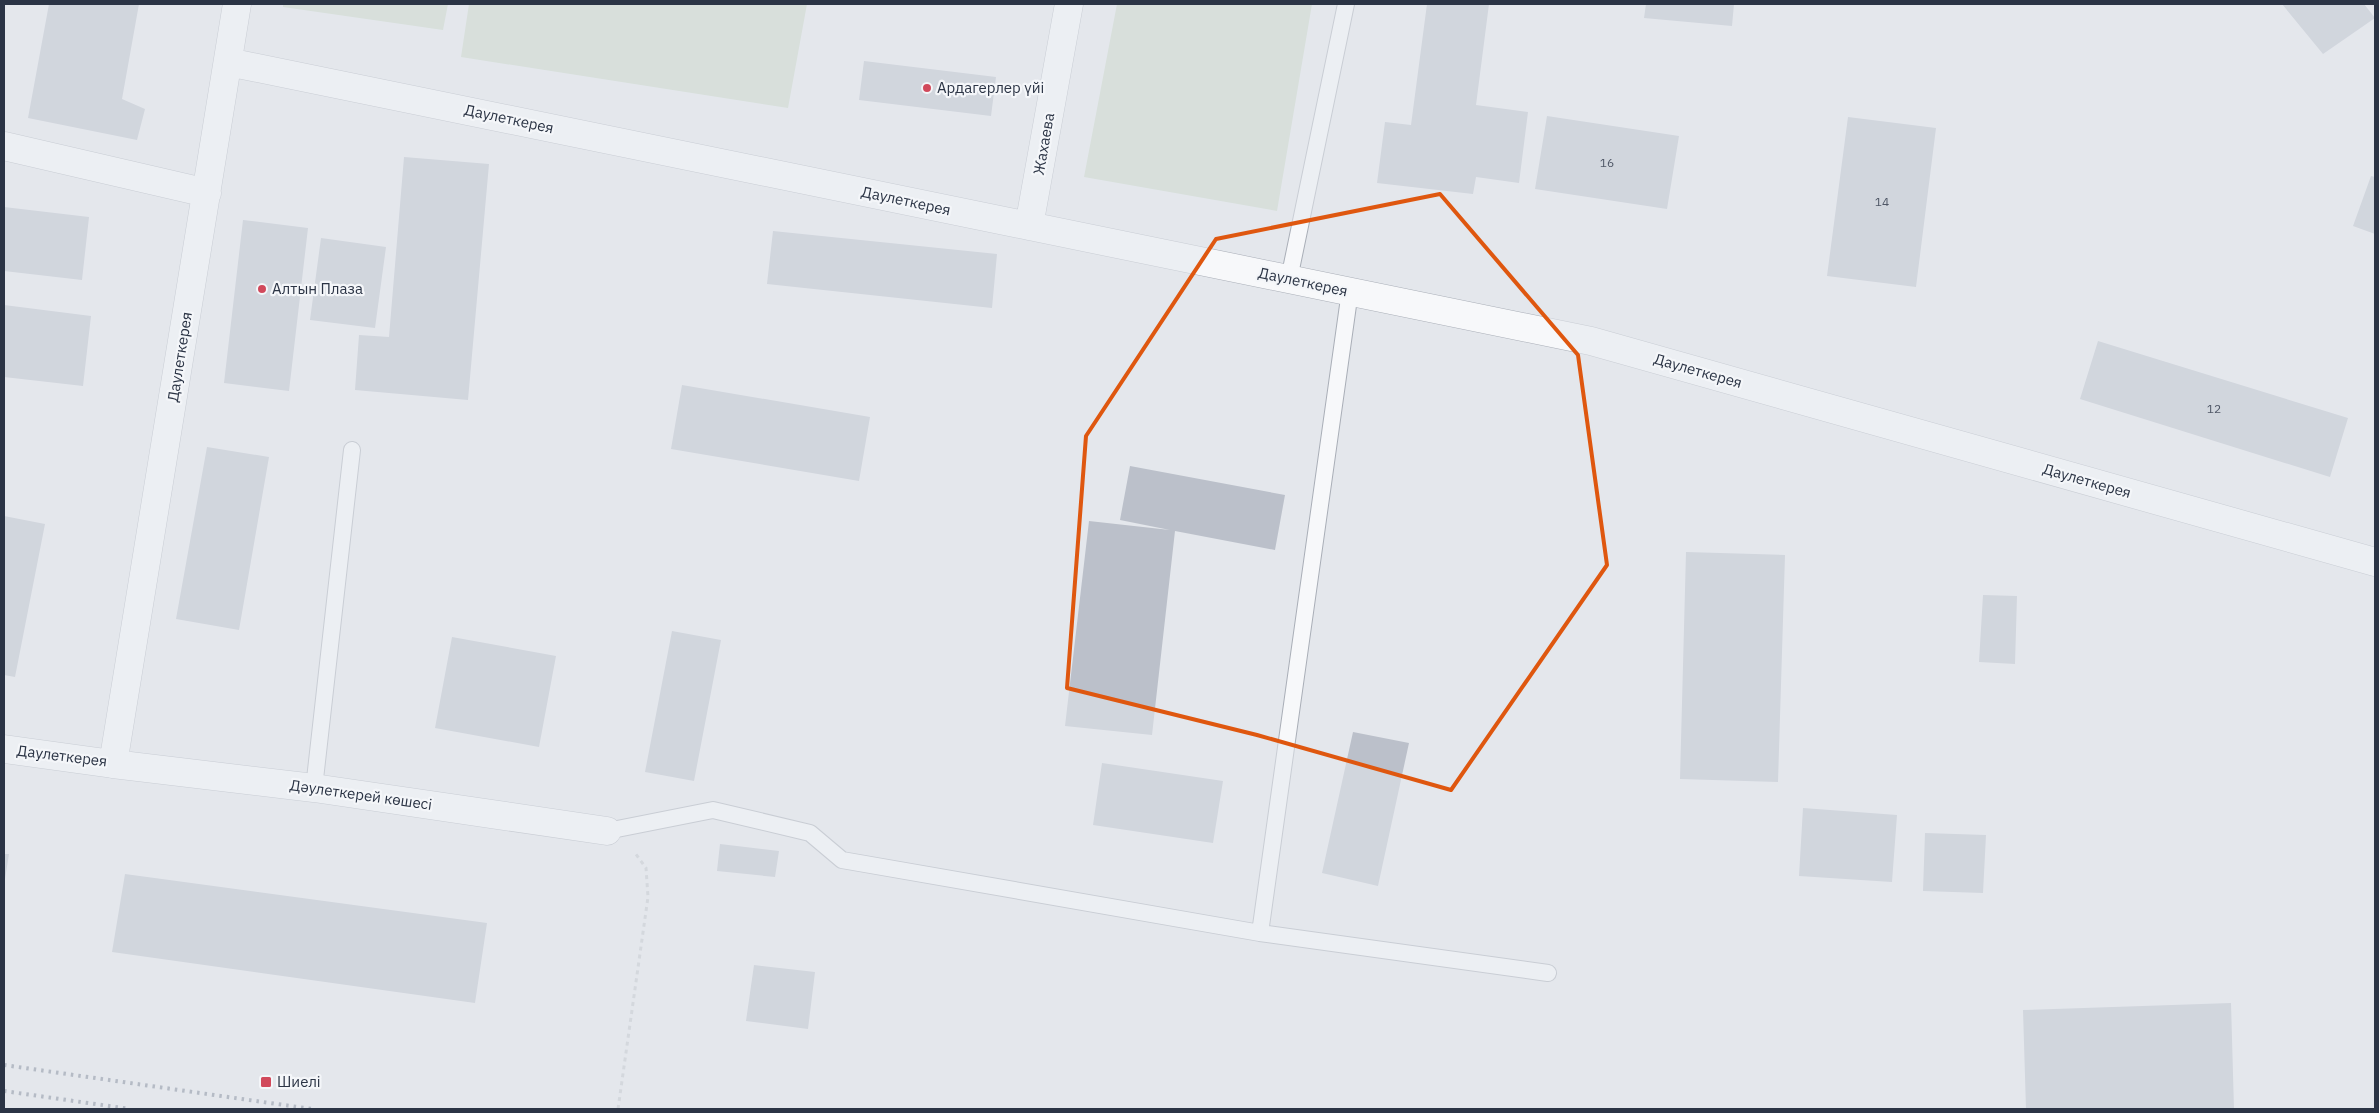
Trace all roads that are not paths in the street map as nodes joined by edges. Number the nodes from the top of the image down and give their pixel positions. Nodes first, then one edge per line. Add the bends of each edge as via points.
1 (238, 4) edge
2 (1069, 4) edge
3 (1346, 4) edge
4 (228, 62) junction
5 (4, 146) edge
6 (207, 192) junction
7 (1029, 226) junction
8 (1289, 279) junction
9 (1350, 291) junction
10 (352, 450) dead end
11 (2375, 562) edge
12 (4, 749) edge
13 (113, 764) junction
14 (314, 788) junction
15 (608, 831) joint
16 (1260, 933) junction
17 (1548, 974) dead end

1 - 4 street
2 - 7 street, Жахаева
3 - 8 lane
4 - 6 street, Даулеткерея
4 - 7 street, Даулеткерея
5 - 6 street
6 - 13 street, Даулеткерея
7 - 8 street, Даулеткерея
8 - 9 street, Даулеткерея
9 - 11 street, Даулеткерея via 1591,341
9 - 16 lane
10 - 14 lane
12 - 13 street, Даулеткерея
13 - 14 street, Дәулеткерей көшесі
14 - 15 street, Дәулеткерей көшесі
15 - 16 lane via 713,810 810,833 842,860
16 - 17 lane

